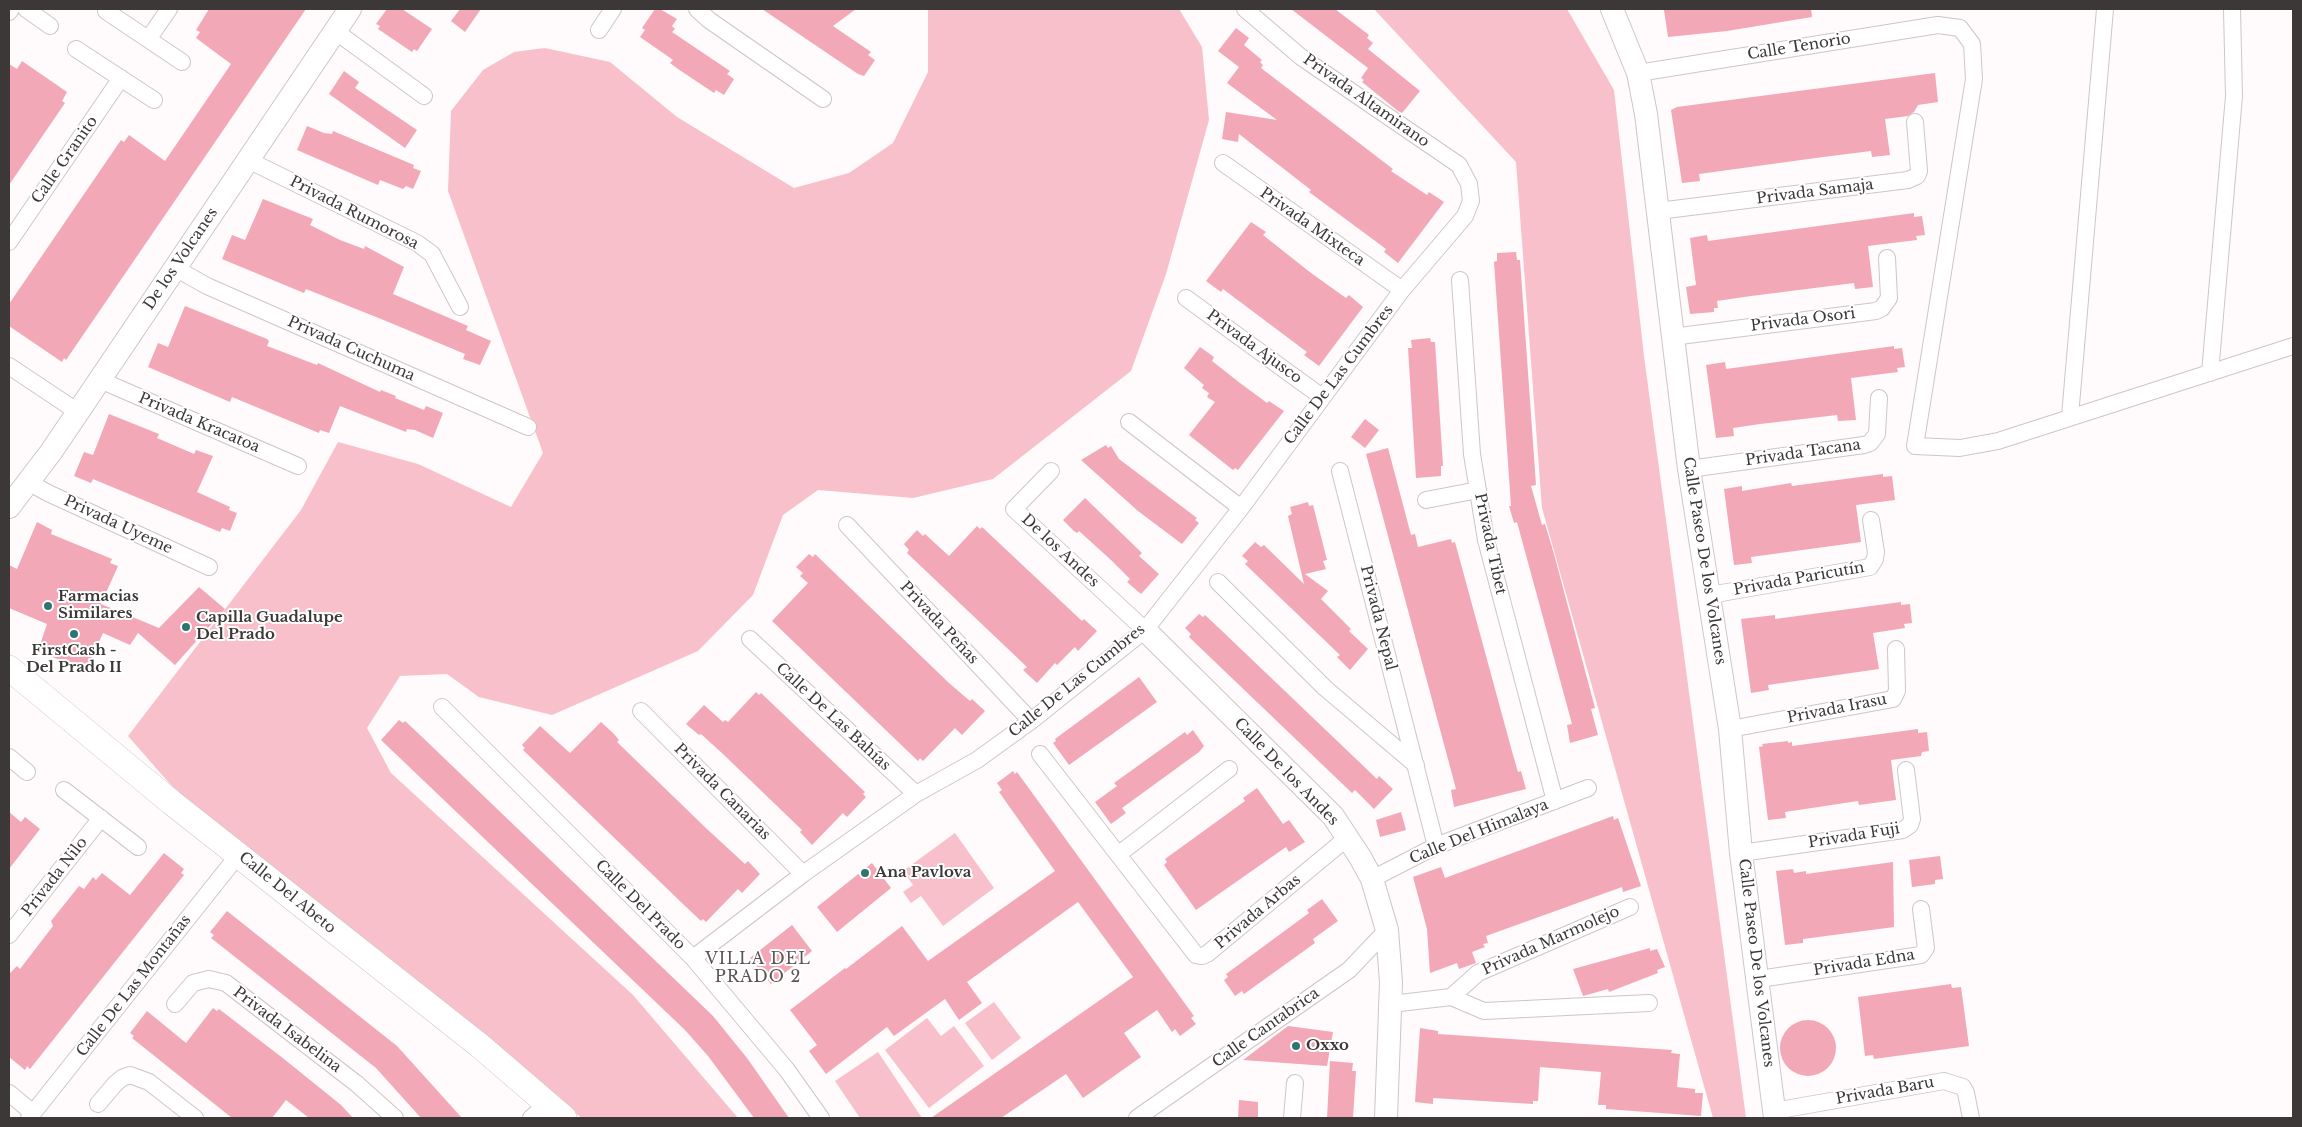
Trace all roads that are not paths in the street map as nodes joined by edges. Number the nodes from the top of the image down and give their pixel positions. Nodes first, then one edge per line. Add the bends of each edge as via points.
1 (11, 9) edge
2 (26, 9) edge
3 (169, 9) edge
4 (350, 9) edge
5 (613, 9) edge
6 (697, 9) edge
7 (1245, 9) edge
8 (2105, 9) edge
9 (2232, 9) edge
10 (106, 11) dead end
11 (9, 12) edge
12 (1619, 12) edge
13 (50, 26) dead end
14 (599, 30) dead end
15 (335, 31) junction
16 (149, 38) junction
17 (76, 49) dead end
18 (182, 62) dead end
19 (1638, 73) junction
20 (121, 78) junction
21 (424, 96) dead end
22 (823, 99) dead end
23 (154, 100) dead end
24 (1914, 122) dead end
25 (248, 160) junction
26 (1223, 163) dead end
27 (1471, 201) joint
28 (1658, 211) junction
29 (9, 242) edge
30 (1887, 258) dead end
31 (175, 268) junction
32 (1460, 280) dead end
33 (1402, 290) junction
34 (1186, 298) dead end
35 (460, 307) dead end
36 (1672, 338) junction
37 (2293, 346) edge
38 (9, 366) edge
39 (2210, 373) junction
40 (100, 380) junction
41 (1322, 397) junction
42 (1879, 398) dead end
43 (78, 412) junction
44 (2070, 416) junction
45 (1129, 422) dead end
46 (528, 427) dead end
47 (298, 466) dead end
48 (1689, 469) junction
49 (1051, 471) dead end
50 (1340, 472) dead end
51 (28, 482) junction
52 (1478, 490) junction
53 (1426, 500) dead end
54 (9, 507) edge
55 (1241, 508) junction
56 (1871, 520) dead end
57 (847, 525) dead end
58 (209, 567) dead end
59 (1218, 582) dead end
60 (1710, 595) junction
61 (1145, 630) junction
62 (750, 640) dead end
63 (1896, 649) dead end
64 (9, 668) edge
65 (442, 707) dead end
66 (641, 711) dead end
67 (1031, 721) junction
68 (1730, 729) junction
69 (1040, 754) dead end
70 (9, 757) edge
71 (1416, 765) junction
72 (1229, 769) dead end
73 (1906, 770) dead end
74 (27, 772) dead end
75 (1588, 788) dead end
76 (64, 790) dead end
77 (916, 794) junction
78 (1555, 801) junction
79 (101, 818) junction
80 (1347, 838) junction
81 (1436, 846) junction
82 (138, 847) dead end
83 (1741, 853) junction
84 (239, 854) junction
85 (1119, 854) junction
86 (802, 874) junction
87 (1372, 879) junction
88 (1630, 907) dead end
89 (1921, 908) dead end
90 (1387, 930) junction
91 (9, 936) edge
92 (693, 958) junction
93 (1759, 979) junction
94 (1452, 997) junction
95 (1649, 1003) dead end
96 (175, 1004) dead end
97 (1391, 1004) junction
98 (1295, 1083) dead end
99 (9, 1093) edge
100 (98, 1104) dead end
101 (548, 1113) edge
102 (1775, 1114) edge
103 (31, 1115) edge
104 (195, 1118) edge
105 (395, 1118) edge
106 (821, 1118) edge
107 (1137, 1118) edge
108 (1292, 1118) edge
109 (1386, 1118) edge
110 (1971, 1118) edge

1 - 11 street
2 - 13 street
3 - 16 street
4 - 15 street, De los Volcanes
5 - 14 street
6 - 22 street
7 - 27 street, Privada Altamirano via 1301,57 1459,166 1469,184
8 - 44 street
9 - 39 street via 2234,96
10 - 16 street
12 - 19 street, Calle Paseo De los Volcanes
15 - 21 street
15 - 25 street, De los Volcanes
16 - 18 street
17 - 20 street
19 - 28 street, Calle Paseo De los Volcanes
19 - 44 street, Calle Tenorio via 1938,25 1960,28 1972,44 1974,79 1915,446 1960,448 1998,441
20 - 23 street
20 - 29 street, Calle Granito
24 - 28 street, Privada Samaja via 1919,171 1917,176 1908,180
25 - 31 street, De los Volcanes
25 - 35 street, Privada Rumorosa via 417,243 432,254
26 - 33 street, Privada Mixteca
27 - 33 street, Calle De Las Cumbres via 1465,216
28 - 36 street, Calle Paseo De los Volcanes
30 - 36 street, Privada Osori via 1889,298 1876,311
31 - 40 street, De los Volcanes
31 - 46 street, Privada Cuchuma via 216,290
32 - 52 street, Privada Tibet via 1472,454
33 - 41 street, Calle De Las Cumbres
34 - 41 street, Privada Ajusco
36 - 48 street, Calle Paseo De los Volcanes
37 - 39 street
38 - 43 street
39 - 44 street
40 - 43 street, De los Volcanes
40 - 47 street, Privada Kracatoa
41 - 55 street, Calle De Las Cumbres
42 - 48 street, Privada Tacana via 1877,434 1864,446
43 - 51 street, De los Volcanes
45 - 55 street
48 - 60 street, Calle Paseo De los Volcanes
49 - 61 street, De los Andes via 1014,509
50 - 71 street, Privada Nepal
51 - 54 street, De los Volcanes
51 - 58 street, Privada Uyeme
52 - 53 street
52 - 78 street, Privada Tibet via 1486,540
55 - 61 street, Calle De Las Cumbres
56 - 60 street, Privada Paricutín via 1876,552 1870,567
57 - 67 street, Privada Peñas
59 - 71 street via 1325,688
60 - 68 street, Calle Paseo De los Volcanes
61 - 67 street, Calle De Las Cumbres
61 - 80 street, Calle De los Andes via 1333,816
62 - 77 street, Calle De Las Bahías
63 - 68 street, Privada Irasu via 1897,691 1893,699
64 - 84 main road, Calle Del Abeto
65 - 92 street, Calle Del Prado
66 - 86 street, Privada Canarias
67 - 77 street, Calle De Las Cumbres via 977,760
68 - 83 street, Calle Paseo De los Volcanes
69 - 85 street, Privada Arbas
70 - 74 street
71 - 81 street, Privada Nepal
72 - 85 street
73 - 83 street, Privada Fuji via 1912,819 1910,825 1902,830
75 - 78 street, Calle Del Himalaya
76 - 79 street
77 - 86 street, Calle De Las Cumbres
78 - 81 street, Calle Del Himalaya
79 - 82 street
79 - 91 street, Privada Nilo
80 - 85 street, Privada Arbas via 1202,956 1196,956
80 - 87 street, Calle De los Andes
81 - 87 street, Calle Del Himalaya
83 - 93 street, Calle Paseo De los Volcanes
84 - 101 main road, Calle Del Abeto via 479,1045
84 - 103 street, Calle De Las Montañas
86 - 92 street, Calle De Las Cumbres
87 - 90 street, Calle De los Andes
88 - 94 street, Privada Marmolejo via 1478,973
89 - 93 street, Privada Edna via 1926,948 1921,955
90 - 97 street, Calle De los Andes
90 - 107 street, Calle Cantabrica via 1349,970
92 - 106 street, Calle Del Prado via 787,1070
93 - 102 street, Calle Paseo De los Volcanes
94 - 95 street via 1484,1010
94 - 97 street
96 - 105 street, Privada Isabelina via 193,984 217,979 358,1084
97 - 109 street, Calle De los Andes
98 - 108 street
99 - 103 street
100 - 104 street via 115,1084 130,1075 149,1082
102 - 110 street, Privada Baru via 1944,1081 1963,1088

